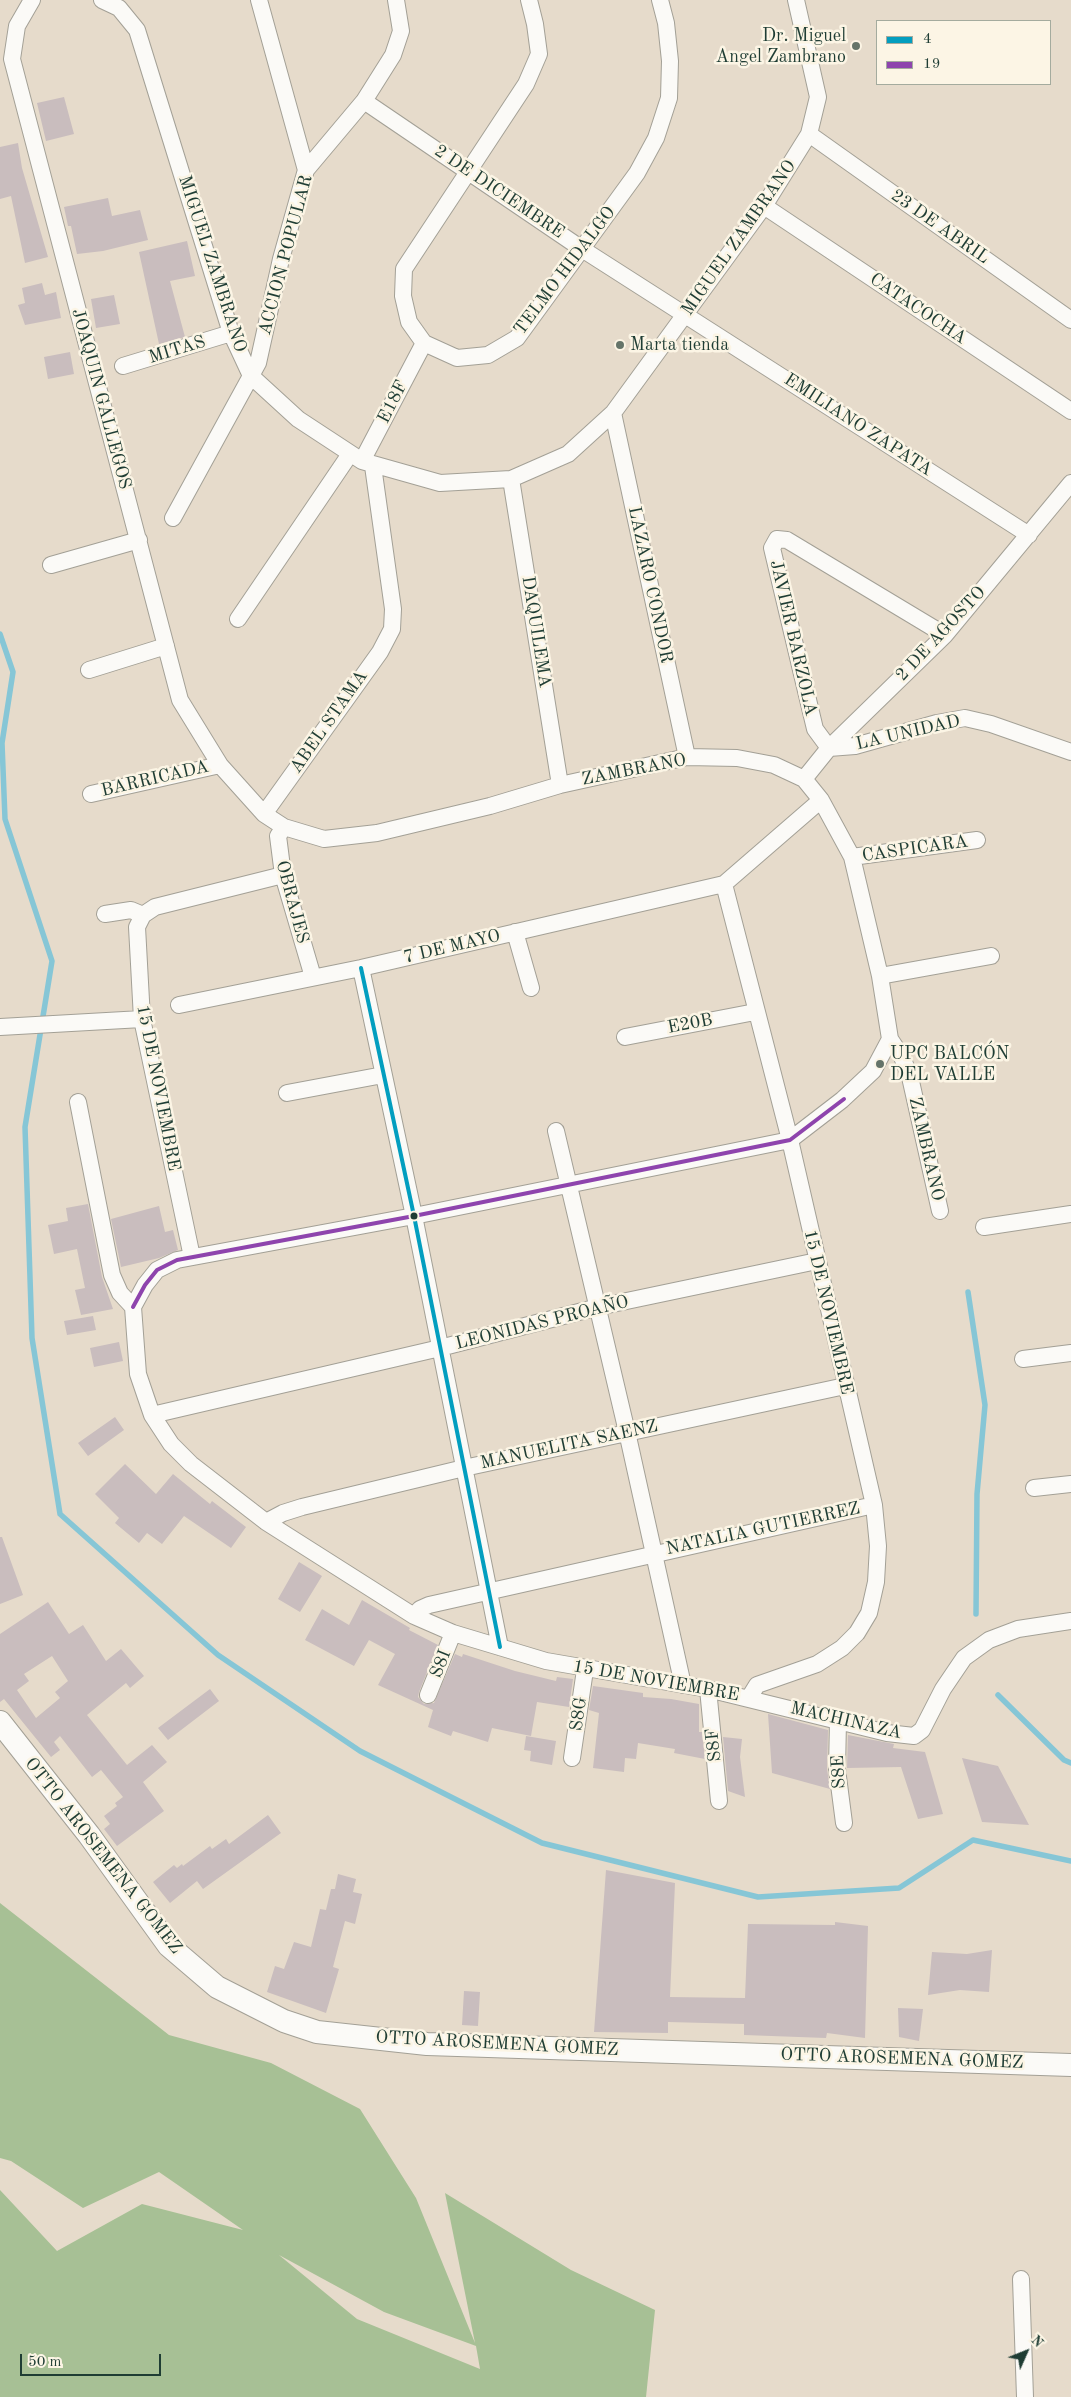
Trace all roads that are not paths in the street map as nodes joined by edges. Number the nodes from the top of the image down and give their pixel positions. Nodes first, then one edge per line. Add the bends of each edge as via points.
1 (32, 0) edge
2 (102, 0) edge
3 (259, 0) edge
4 (396, 0) edge
5 (529, 0) edge
6 (660, 0) edge
7 (796, 0) edge
8 (364, 101) junction
9 (809, 134) junction
10 (306, 170) junction
11 (468, 171) junction
12 (764, 206) junction
13 (582, 249) junction
14 (686, 315) junction
15 (1071, 320) edge
16 (231, 333) junction
17 (424, 343) junction
18 (123, 366) dead end
19 (251, 376) junction
20 (1071, 411) edge
21 (613, 413) junction
22 (362, 460) junction
23 (511, 479) junction
24 (1071, 483) edge
25 (174, 518) dead end
26 (1029, 535) junction
27 (139, 540) junction
28 (51, 564) dead end
29 (238, 619) dead end
30 (945, 635) junction
31 (166, 646) junction
32 (89, 670) dead end
33 (829, 748) junction
34 (1071, 752) edge
35 (687, 757) junction
36 (220, 765) junction
37 (804, 780) junction
38 (560, 785) junction
39 (237, 786) joint
40 (91, 794) dead end
41 (821, 800) junction
42 (264, 814) junction
43 (284, 827) junction
44 (977, 840) dead end
45 (852, 857) junction
46 (283, 875) junction
47 (724, 884) junction
48 (105, 914) dead end
49 (143, 915) junction
50 (516, 932) junction
51 (991, 956) dead end
52 (361, 968) junction
53 (880, 976) junction
54 (313, 977) junction
55 (531, 988) dead end
56 (179, 1005) dead end
57 (755, 1012) junction
58 (142, 1019) junction
59 (0, 1027) edge
60 (625, 1037) dead end
61 (890, 1039) junction
62 (383, 1075) junction
63 (287, 1093) dead end
64 (78, 1102) dead end
65 (556, 1131) dead end
66 (790, 1140) junction
67 (569, 1185) junction
68 (940, 1211) dead end
69 (1071, 1214) edge
70 (414, 1216) junction
71 (984, 1227) dead end
72 (192, 1257) junction
73 (816, 1261) junction
74 (132, 1307) junction
75 (598, 1307) junction
76 (440, 1348) junction
77 (1071, 1352) edge
78 (1023, 1359) dead end
79 (845, 1386) junction
80 (152, 1415) junction
81 (627, 1432) junction
82 (464, 1468) junction
83 (1071, 1484) edge
84 (1034, 1488) dead end
85 (874, 1505) junction
86 (266, 1522) junction
87 (653, 1554) junction
88 (489, 1591) junction
89 (414, 1616) junction
90 (1071, 1621) edge
91 (453, 1633) junction
92 (500, 1647) junction
93 (585, 1670) junction
94 (683, 1685) junction
95 (708, 1689) junction
96 (428, 1695) dead end
97 (749, 1698) junction
98 (838, 1721) junction
99 (0, 1722) edge
100 (572, 1758) dead end
101 (719, 1801) dead end
102 (844, 1823) dead end
103 (1071, 2064) edge
104 (1021, 2279) dead end
105 (1025, 2397) edge

1 - 27 street, JOAQUIN GALLEGOS via 17,26 12,59
2 - 16 street, MIGUEL ZAMBRANO via 119,8 137,30
3 - 10 street
4 - 8 street, ACCION POPULAR via 401,31 394,55
5 - 11 street via 539,54 526,84
6 - 13 street, TELMO HIDALGO via 670,61 666,106 656,138 637,174
7 - 9 street, MIGUEL ZAMBRANO via 818,98
8 - 10 street, ACCION POPULAR
8 - 11 street, 2 DE DICIEMBRE
9 - 12 street, MIGUEL ZAMBRANO
9 - 15 street, 23 DE ABRIL
10 - 19 street, ACCION POPULAR via 281,259 258,363
11 - 13 street, 2 DE DICIEMBRE
11 - 17 street via 404,269 402,296 409,322
12 - 14 street, MIGUEL ZAMBRANO
12 - 20 street, CATACOCHA
13 - 14 street, 2 DE DICIEMBRE
13 - 17 street, TELMO HIDALGO via 517,338 488,355 457,358
14 - 21 street, MIGUEL ZAMBRANO
14 - 26 street, EMILIANO ZAPATA
16 - 18 street, MITAS
16 - 19 street, MIGUEL ZAMBRANO
17 - 22 street, E18F
19 - 22 street, MIGUEL ZAMBRANO via 298,420
19 - 25 street, ACCION POPULAR
21 - 23 street, MIGUEL ZAMBRANO via 568,454
21 - 35 street, LAZARO CONDOR
22 - 23 street, MIGUEL ZAMBRANO via 440,483
22 - 29 street, E18F
22 - 42 street, ABEL STAMA via 393,609 392,629 380,652
23 - 38 street, DAQUILEMA
24 - 26 street, 2 DE AGOSTO
26 - 30 street, 2 DE AGOSTO
27 - 28 street
27 - 31 street, JOAQUIN GALLEGOS
30 - 33 street, 2 DE AGOSTO
30 - 33 street, JAVIER BARZOLA via 787,540 777,539 772,548 815,730
31 - 32 street
31 - 36 street, JOAQUIN GALLEGOS via 180,700
33 - 34 street, LA UNIDAD via 855,746 965,718
33 - 37 street, 2 DE AGOSTO
35 - 37 street, ZAMBRANO via 774,765
35 - 38 street, ZAMBRANO
36 - 39 street, JOAQUIN GALLEGOS
36 - 40 street, BARRICADA
37 - 41 street, ZAMBRANO
38 - 43 street, ZAMBRANO via 490,806 377,833 324,839
39 - 42 street, ZAMBRANO
41 - 45 street, ZAMBRANO
41 - 47 street
42 - 43 street, ZAMBRANO
43 - 46 street, OBRAJES via 278,836
44 - 45 street, CASPICARA
45 - 53 street, ZAMBRANO
46 - 49 street via 155,907
46 - 54 street, OBRAJES
47 - 50 street, 7 DE MAYO
47 - 57 street, 15 DE NOVIEMBRE
48 - 49 street via 131,910
49 - 58 street, 15 DE NOVIEMBRE via 138,927
50 - 52 street, 7 DE MAYO
50 - 55 street
51 - 53 street
52 - 54 street, 7 DE MAYO
52 - 62 street
53 - 61 street, ZAMBRANO
54 - 56 street, 7 DE MAYO
57 - 60 street, E20B
57 - 66 street, 15 DE NOVIEMBRE
58 - 59 street
58 - 72 street, 15 DE NOVIEMBRE
61 - 66 street via 873,1071
61 - 68 street, ZAMBRANO via 910,1077
62 - 63 street
62 - 70 street
64 - 74 street via 112,1274 120,1293
65 - 67 street, NATALIA GUTIERREZ
66 - 67 street
66 - 73 street, 15 DE NOVIEMBRE
67 - 70 street
67 - 75 street, NATALIA GUTIERREZ
69 - 71 street
70 - 72 street
70 - 76 street
72 - 74 street via 157,1270
73 - 75 street, LEONIDAS PROAÑO
73 - 79 street, 15 DE NOVIEMBRE
74 - 80 street, 15 DE NOVIEMBRE via 138,1374
75 - 76 street, LEONIDAS PROAÑO
75 - 81 street, NATALIA GUTIERREZ
76 - 80 street, LEONIDAS PROAÑO
76 - 82 street
77 - 78 street
79 - 81 street, MANUELITA SAENZ
79 - 85 street, 15 DE NOVIEMBRE
80 - 86 street, 15 DE NOVIEMBRE via 171,1444 191,1464
81 - 82 street, MANUELITA SAENZ
81 - 87 street, NATALIA GUTIERREZ
82 - 86 street, MANUELITA SAENZ via 302,1507
82 - 88 street
83 - 84 street
85 - 87 street, NATALIA GUTIERREZ
85 - 97 street, 15 DE NOVIEMBRE via 878,1546 876,1582 869,1613 857,1633 842,1648 817,1664 758,1685
86 - 89 street, 15 DE NOVIEMBRE
87 - 88 street, NATALIA GUTIERREZ
87 - 94 street, NATALIA GUTIERREZ
88 - 89 street, NATALIA GUTIERREZ via 429,1605
88 - 92 street
89 - 91 street, 15 DE NOVIEMBRE
90 - 98 street, MACHINAZA via 1018,1629 989,1640 964,1658 943,1689 922,1730 914,1736
91 - 92 street, 15 DE NOVIEMBRE
91 - 96 street, S8I
92 - 93 street, 15 DE NOVIEMBRE
93 - 94 street, 15 DE NOVIEMBRE
93 - 100 street, S8G
94 - 95 street, 15 DE NOVIEMBRE
95 - 97 street, 15 DE NOVIEMBRE
95 - 101 street, S8F
97 - 98 street, MACHINAZA
98 - 102 street, S8E via 837,1769
99 - 103 street, OTTO AROSEMENA GOMEZ via 169,1946 217,1987 284,2021 317,2032 427,2044
104 - 105 street

